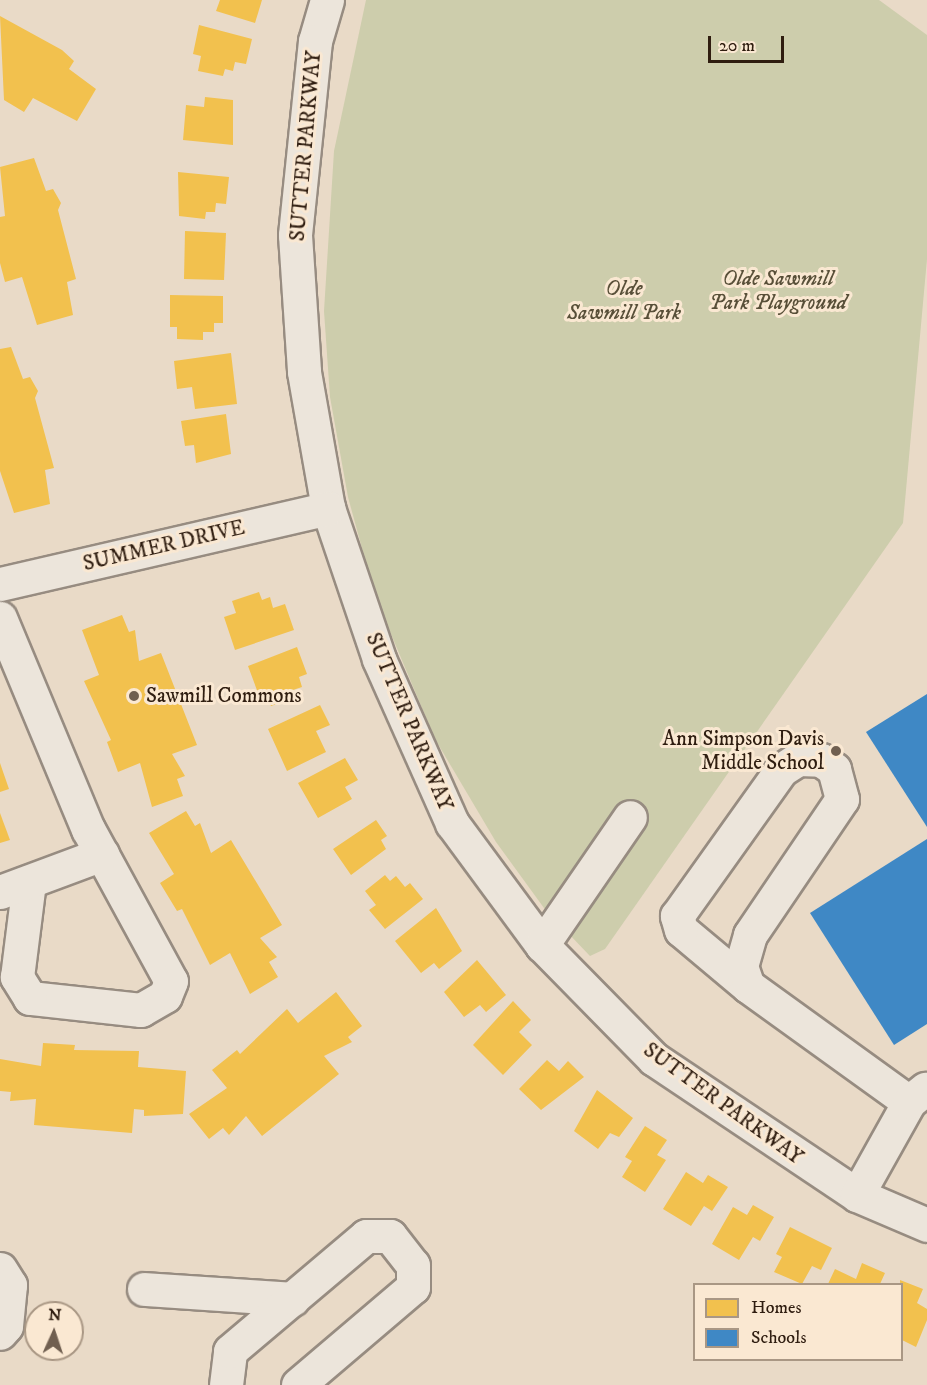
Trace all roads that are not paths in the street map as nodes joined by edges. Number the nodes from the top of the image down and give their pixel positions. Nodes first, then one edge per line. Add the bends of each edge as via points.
1 (327, 0) edge
2 (328, 508) junction
3 (0, 584) edge
4 (0, 618) edge
5 (630, 816) dead end
6 (102, 854) junction
7 (14, 887) edge
8 (542, 945) junction
9 (748, 986) junction
10 (918, 1095) edge
11 (856, 1195) junction
12 (927, 1225) edge
13 (0, 1269) edge
14 (144, 1289) dead end
15 (293, 1299) junction
16 (0, 1333) edge
17 (226, 1385) edge
18 (298, 1385) edge

1 - 2 street, SUTTER PARKWAY via 315,41 295,235 304,372
2 - 3 street, SUMMER DRIVE
2 - 8 street, SUTTER PARKWAY via 379,659 452,823
4 - 6 street
5 - 8 street
6 - 7 street
6 - 7 street via 171,981 165,996 141,1010 42,1003 22,989 17,977
8 - 11 street, SUTTER PARKWAY via 654,1059
9 - 9 street via 741,958 750,935 842,799 834,769 821,760 798,759 781,770 677,916 681,930
9 - 10 street
10 - 11 street
11 - 12 street, SUTTER PARKWAY
13 - 16 street via 10,1285 6,1326
14 - 15 street
15 - 17 street via 230,1351
15 - 18 street via 373,1232 390,1236 413,1265 413,1287

